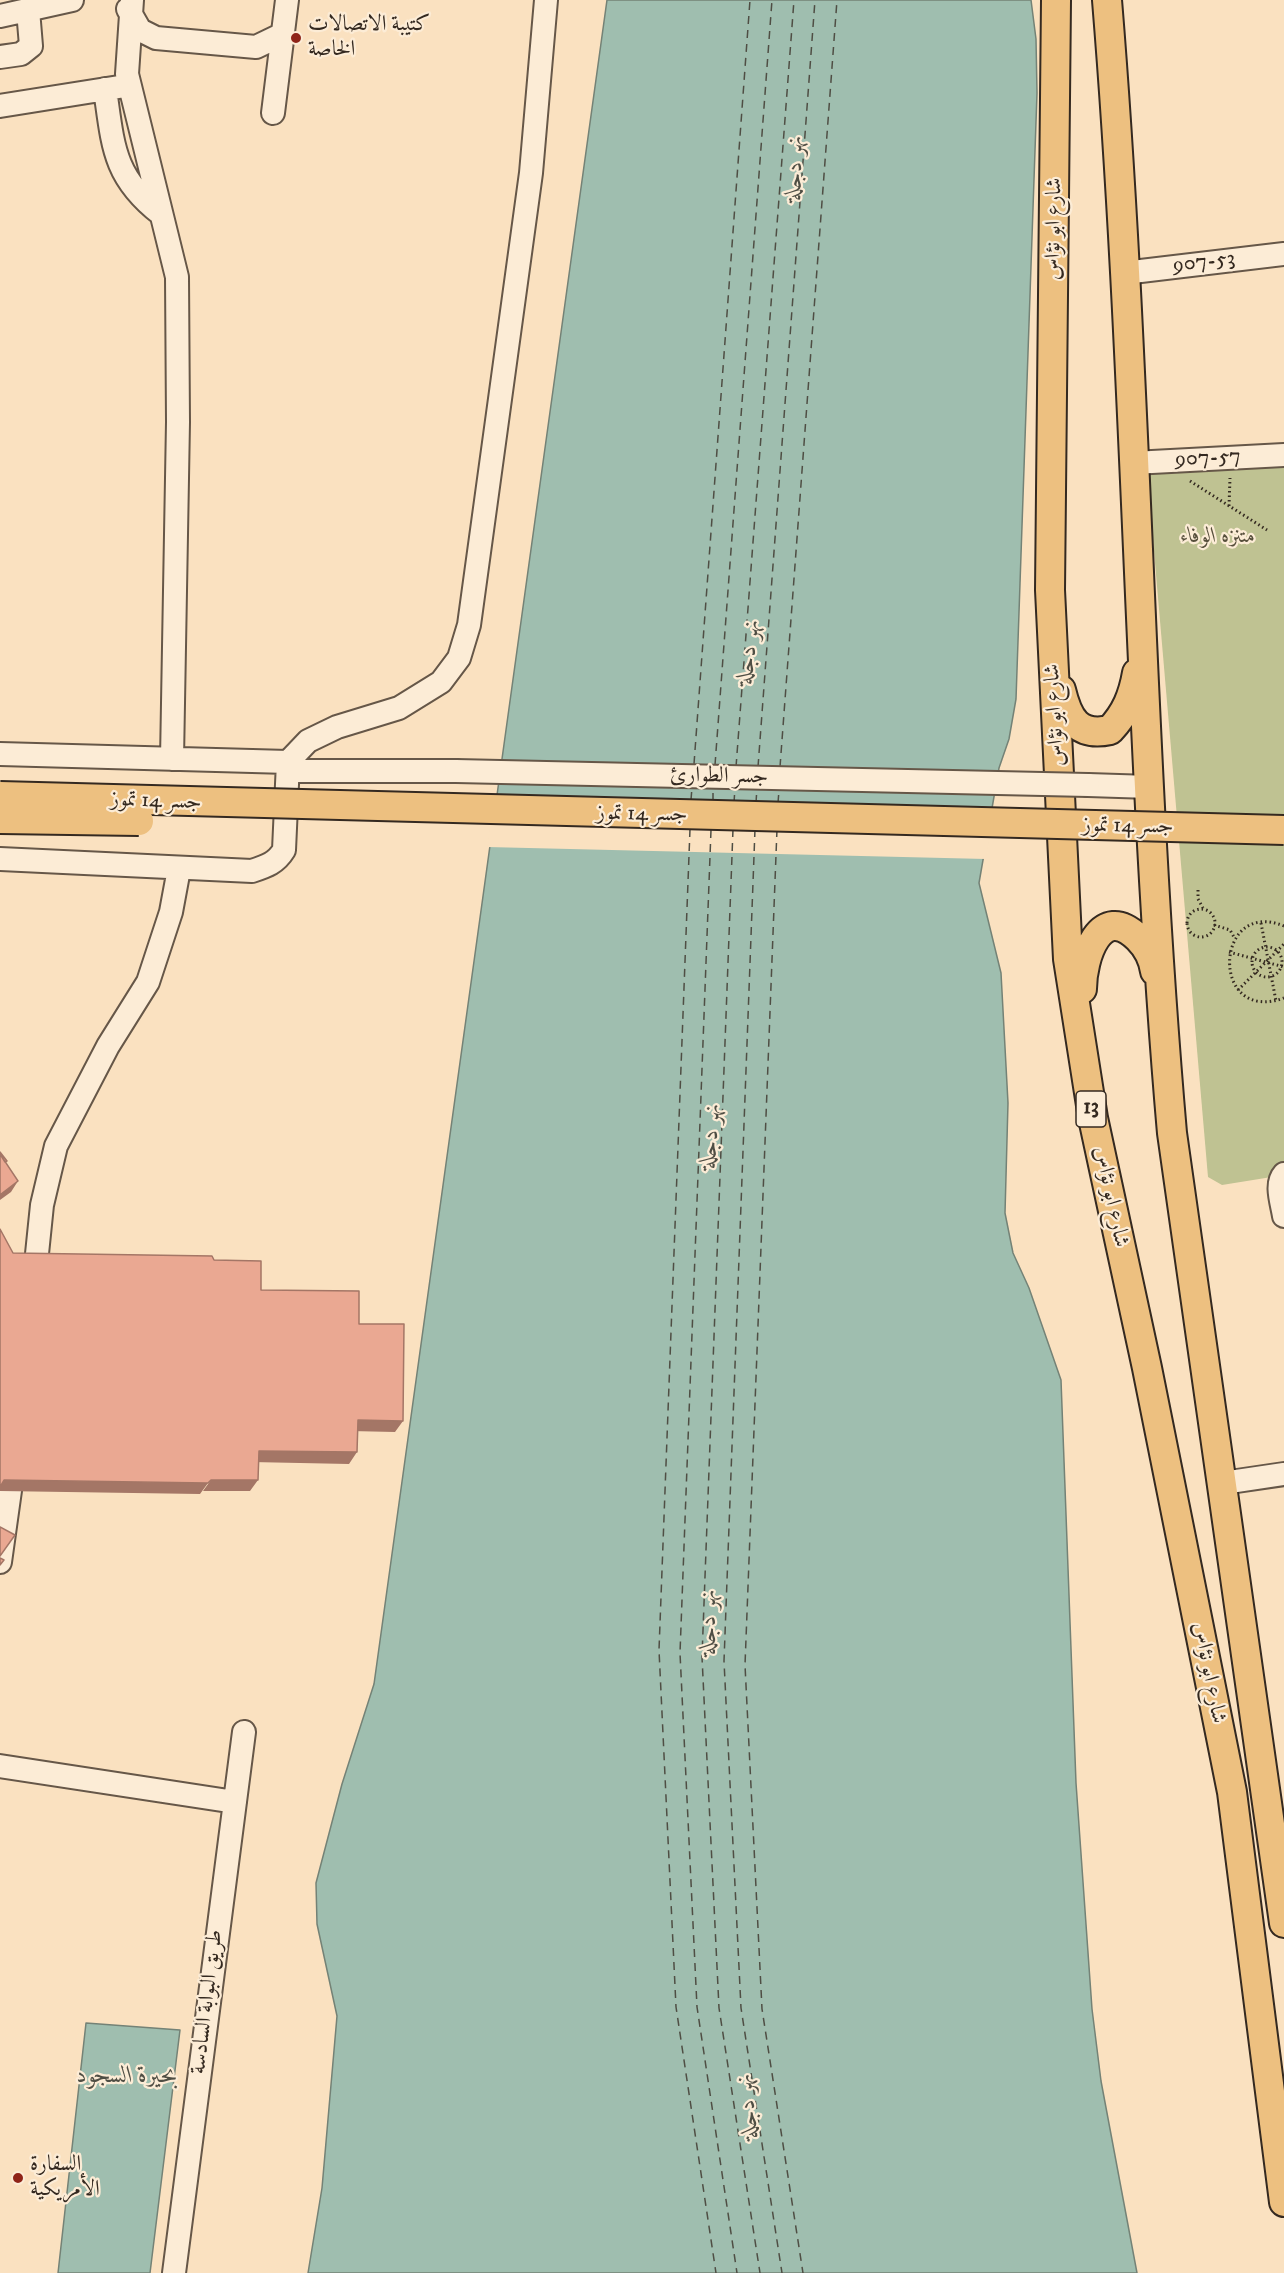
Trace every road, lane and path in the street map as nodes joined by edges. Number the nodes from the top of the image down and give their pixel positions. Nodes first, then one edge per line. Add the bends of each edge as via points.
1 (72, 0) edge
2 (287, 0) edge
3 (546, 0) edge
4 (1056, 0) edge
5 (1107, 0) edge
6 (129, 5) edge
7 (28, 10) junction
8 (0, 16) edge
9 (283, 34) junction
10 (0, 57) edge
11 (129, 85) junction
12 (105, 89) junction
13 (0, 106) edge
14 (273, 113) dead end
15 (161, 214) junction
16 (1284, 254) edge
17 (1124, 273) junction
18 (1284, 454) edge
19 (1230, 458) junction
20 (1146, 462) junction
21 (1229, 506) junction
22 (1267, 530) dead end
23 (1138, 567) junction
24 (1050, 590) junction
25 (0, 753) edge
26 (172, 759) junction
27 (288, 766) junction
28 (1150, 787) junction
29 (0, 796) edge
30 (0, 819) edge
31 (1284, 830) edge
32 (1284, 850) edge
33 (0, 859) edge
34 (179, 868) junction
35 (1198, 890) dead end
36 (1204, 909) junction
37 (1261, 923) junction
38 (1214, 925) junction
39 (1284, 926) edge
40 (1235, 939) junction
41 (1284, 944) edge
42 (1266, 947) junction
43 (1278, 951) junction
44 (1229, 952) junction
45 (1253, 958) junction
46 (1268, 963) junction
47 (1283, 967) edge
48 (1256, 972) junction
49 (1271, 977) junction
50 (1238, 990) junction
51 (1284, 998) edge
52 (1275, 1001) junction
53 (1164, 1047) junction
54 (1093, 1118) junction
55 (1284, 1174) edge
56 (1284, 1216) edge
57 (31, 1309) edge
58 (18, 1436) edge
59 (1284, 1474) edge
60 (1223, 1483) junction
61 (0, 1562) edge
62 (244, 1732) dead end
63 (0, 1766) edge
64 (235, 1802) junction
65 (1277, 1823) edge
66 (1284, 1923) edge
67 (1284, 2202) edge
68 (174, 2273) edge

1 - 7 street
2 - 9 street
3 - 27 street via 531,173 469,626 459,658 441,682 399,708 308,741
4 - 24 main road, شارع ابو نؤاس / 13
5 - 17 main road, شارع ابو نؤاس
6 - 9 street via 140,30 156,38 256,47
6 - 11 street
7 - 8 street
7 - 10 street via 31,46 21,54
9 - 14 street
11 - 12 street
11 - 15 street
12 - 13 street
12 - 15 street via 111,133 122,170 141,198
15 - 26 street via 177,277
16 - 17 street, 907-53
17 - 20 main road, شارع ابو نؤاس
18 - 19 street, 907-57
19 - 20 street, 907-57
19 - 21 path
20 - 21 path
20 - 23 main road, شارع ابو نؤاس
21 - 22 path
23 - 24 main road via 1138,666 1132,697 1110,730 1086,732 1065,706 1059,683
23 - 28 main road, شارع ابو نؤاس
24 - 54 main road, شارع ابو نؤاس / 13 via 1068,958
25 - 26 street, جسر الطوارئ
26 - 27 street, جسر الطوارئ
27 - 28 street, جسر الطوارئ, bridge
27 - 34 street via 284,850 279,859 252,871
28 - 53 main road, شارع ابو نؤاس
29 - 31 main road, جسر 14 تموز, bridge
30 - 32 main road, جسر 14 تموز, bridge
33 - 34 street
34 - 57 street via 171,912 148,982 108,1046 56,1146 42,1205
35 - 36 path
36 - 38 path via 1212,914
36 - 38 path via 1195,910 1189,917 1190,930 1205,936
37 - 39 path
37 - 40 path via 1250,926
37 - 42 path
38 - 40 path via 1230,930
40 - 44 path
41 - 43 path
42 - 43 path
42 - 45 path
42 - 46 path
43 - 46 path
43 - 47 path
44 - 45 path
44 - 50 path via 1228,965
45 - 46 path
45 - 48 path
46 - 47 path
46 - 48 path
46 - 49 path
47 - 49 path
48 - 49 path
48 - 50 path
49 - 52 path
50 - 52 path via 1256,1000
51 - 52 path
53 - 54 main road via 1153,959 1128,928 1114,926 1101,931 1082,969 1083,1029
53 - 60 main road, شارع ابو نؤاس via 1172,1133
54 - 67 main road, شارع ابو نؤاس / 13 via 1232,1792
55 - 56 street via 1279,1186
58 - 61 street
59 - 60 street
60 - 65 main road, شارع ابو نؤاس
62 - 64 street, طريق البوابة السادسة
63 - 64 street
64 - 68 street, طريق البوابة السادسة
65 - 66 main road, شارع ابو نؤاس

